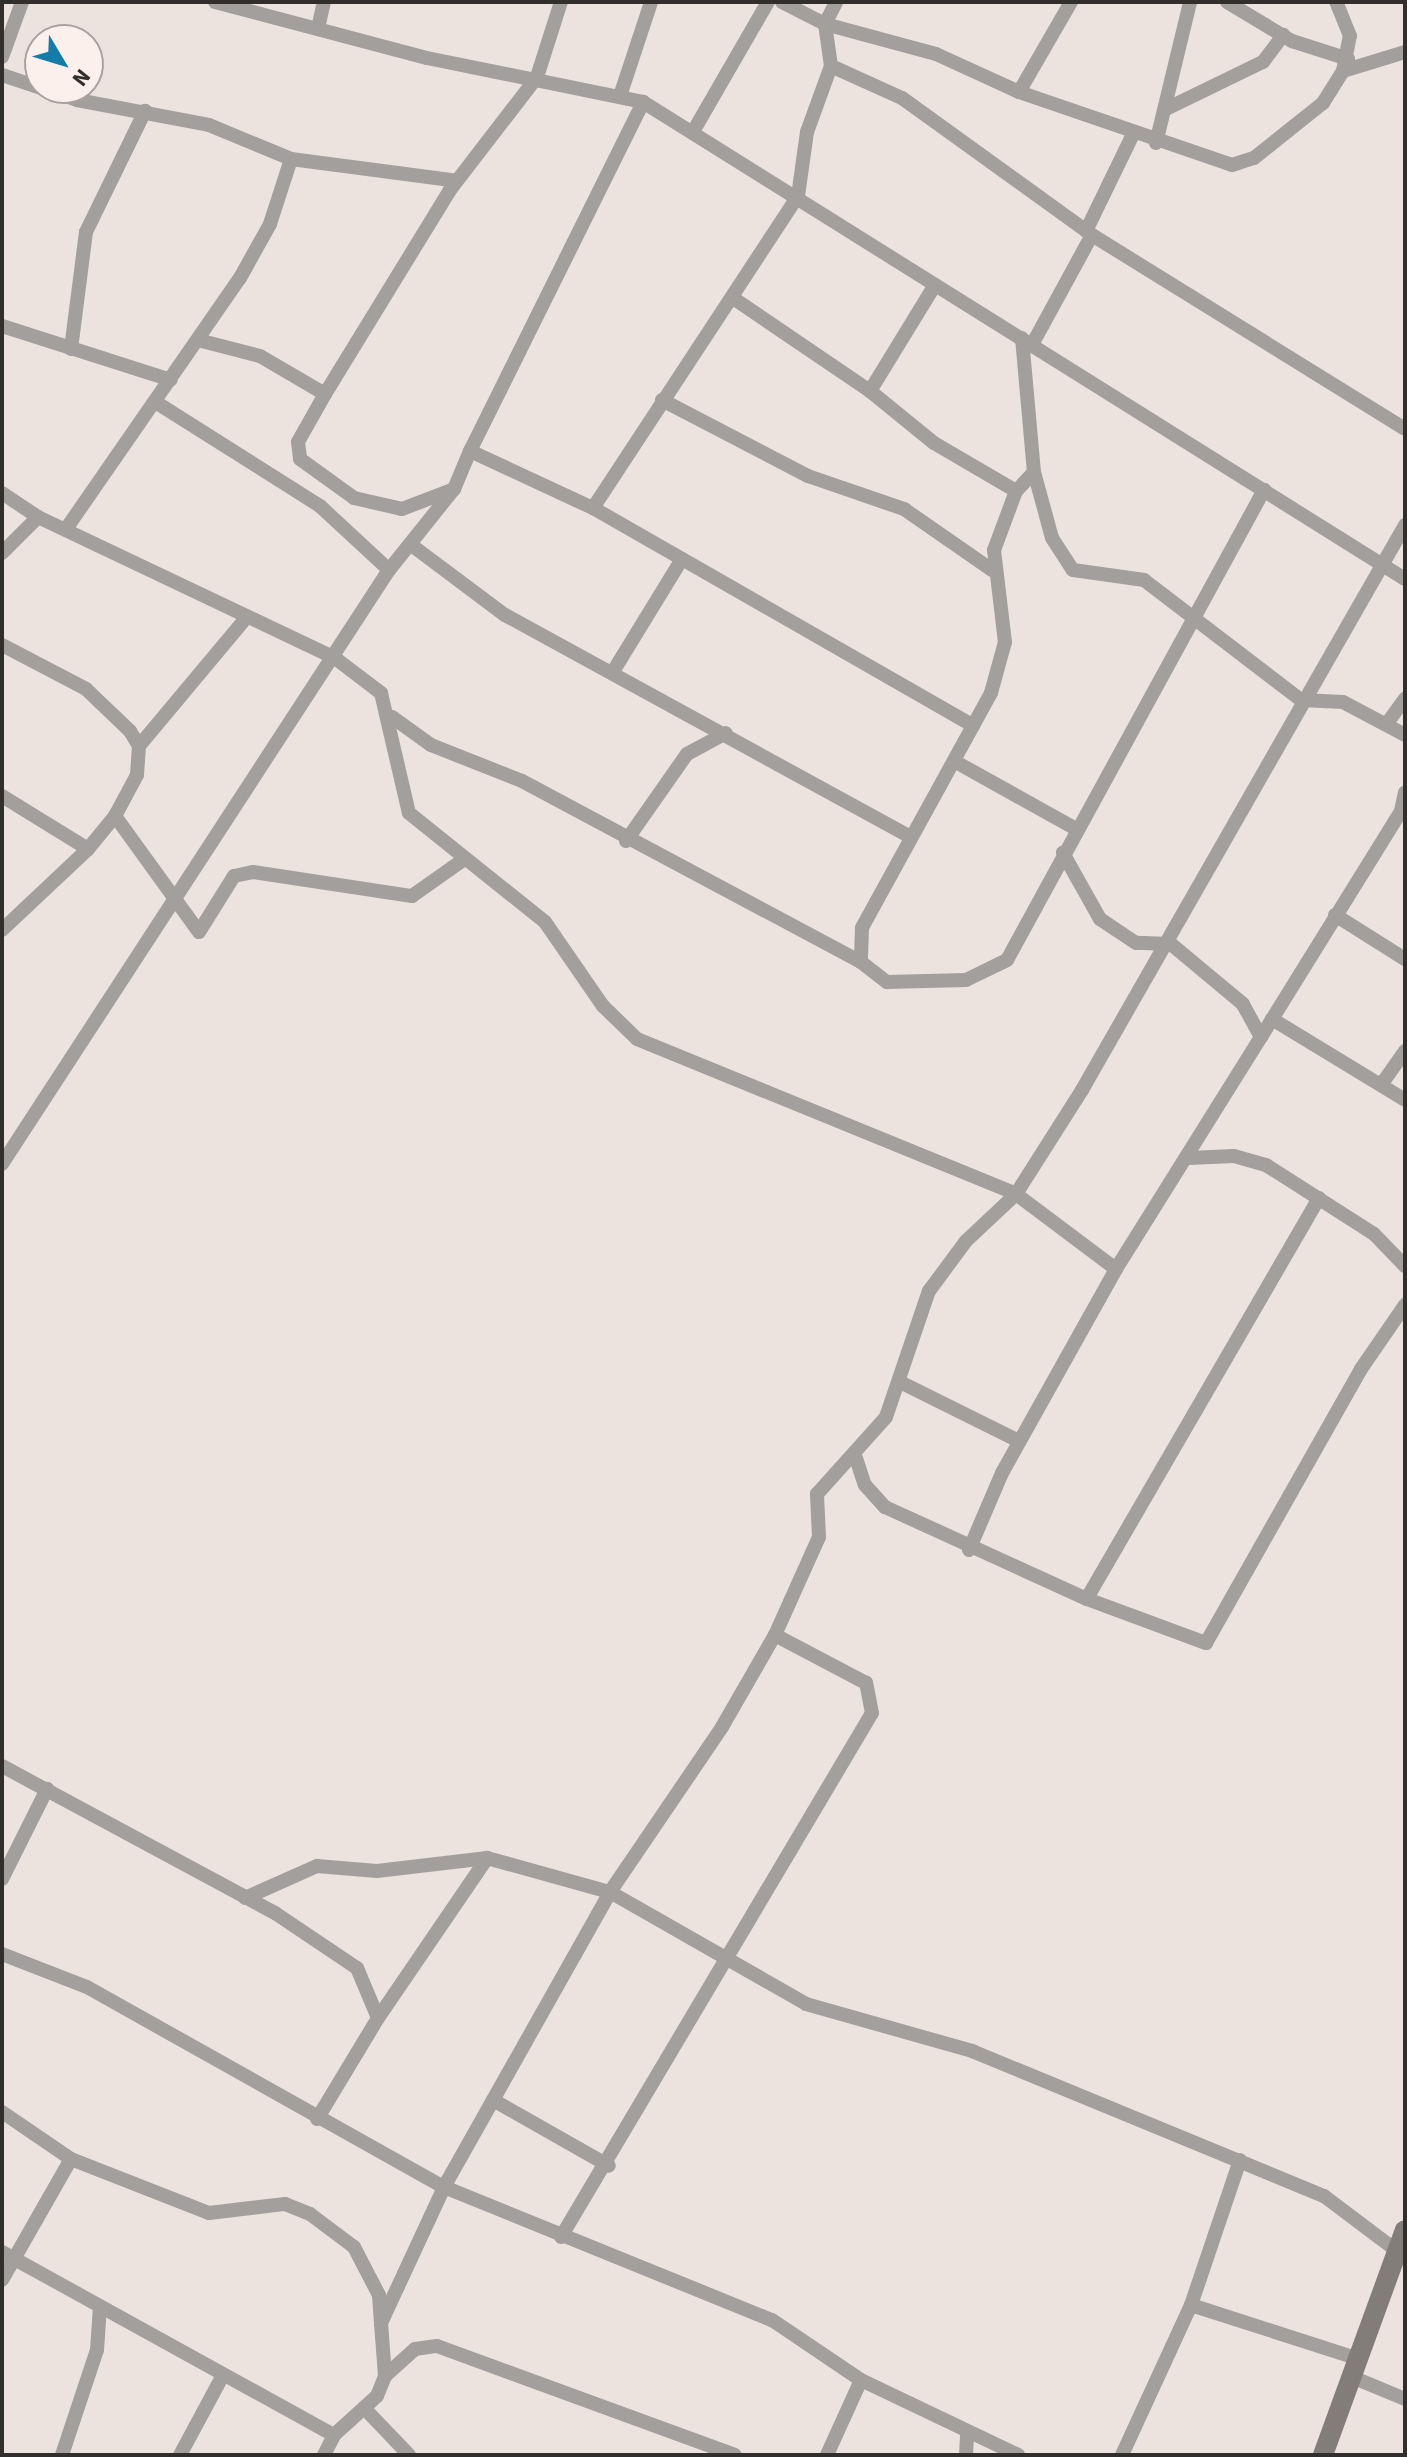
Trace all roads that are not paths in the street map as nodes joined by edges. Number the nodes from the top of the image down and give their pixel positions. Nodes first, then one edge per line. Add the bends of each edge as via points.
1 (22, 2) edge
2 (215, 2) edge
3 (324, 2) edge
4 (561, 2) edge
5 (651, 2) edge
6 (768, 2) edge
7 (782, 2) edge
8 (836, 2) edge
9 (1190, 2) edge
10 (1227, 2) edge
11 (1336, 2) edge
12 (1064, 5) edge
13 (825, 24) junction
14 (318, 28) junction
15 (1283, 35) junction
16 (1403, 56) edge
17 (2, 57) edge
18 (1346, 65) junction
19 (831, 66) junction
20 (2, 75) edge
21 (537, 77) junction
22 (1019, 92) junction
23 (620, 96) junction
24 (643, 102) junction
25 (1166, 109) junction
26 (145, 111) junction
27 (694, 130) junction
28 (1133, 134) junction
29 (1156, 143) junction
30 (291, 159) junction
31 (457, 181) junction
32 (798, 196) junction
33 (1089, 233) junction
34 (935, 285) junction
35 (733, 298) junction
36 (2, 326) edge
37 (198, 340) junction
38 (1028, 341) junction
39 (71, 349) junction
40 (171, 380) junction
41 (870, 391) junction
42 (325, 394) junction
43 (662, 400) junction
44 (157, 403) junction
45 (1405, 429) edge
46 (470, 451) junction
47 (1034, 472) junction
48 (454, 489) junction
49 (1264, 490) junction
50 (1016, 491) junction
51 (2, 493) edge
52 (593, 508) junction
53 (38, 517) junction
54 (1405, 525) edge
55 (66, 529) junction
56 (410, 544) junction
57 (2, 553) edge
58 (682, 559) junction
59 (1381, 563) junction
60 (389, 570) junction
61 (992, 570) junction
62 (1405, 579) edge
63 (246, 618) junction
64 (1190, 620) junction
65 (2, 645) edge
66 (335, 658) junction
67 (614, 670) junction
68 (1405, 699) edge
69 (1301, 700) junction
70 (392, 717) junction
71 (1388, 722) junction
72 (973, 726) junction
73 (726, 733) junction
74 (1405, 735) edge
75 (139, 746) junction
76 (954, 761) junction
77 (1405, 792) edge
78 (2, 796) edge
79 (115, 816) junction
80 (1076, 829) junction
81 (907, 835) junction
82 (626, 841) junction
83 (88, 849) junction
84 (1063, 853) junction
85 (463, 860) junction
86 (173, 896) junction
87 (1335, 915) junction
88 (2, 930) edge
89 (1171, 944) junction
90 (1405, 959) edge
91 (861, 962) junction
92 (1272, 1019) junction
93 (1261, 1037) junction
94 (1405, 1051) edge
95 (1381, 1085) junction
96 (1405, 1100) edge
97 (1189, 1158) junction
98 (2, 1164) edge
99 (1016, 1194) junction
100 (1319, 1198) junction
101 (1405, 1266) edge
102 (1116, 1269) junction
103 (1405, 1305) edge
104 (902, 1383) junction
105 (1019, 1441) junction
106 (856, 1458) junction
107 (969, 1550) junction
108 (1087, 1599) junction
109 (775, 1635) junction
110 (2, 1766) edge
111 (47, 1789) junction
112 (487, 1858) junction
113 (2, 1879) edge
114 (610, 1892) junction
115 (245, 1898) junction
116 (2, 1954) edge
117 (723, 1961) junction
118 (378, 2018) junction
119 (493, 2100) junction
120 (2, 2112) edge
121 (317, 2119) junction
122 (71, 2159) junction
123 (1240, 2160) junction
124 (609, 2166) junction
125 (444, 2187) junction
126 (1405, 2230) edge
127 (561, 2237) junction
128 (1397, 2251) junction
129 (8, 2256) edge
130 (2, 2280) edge
131 (1191, 2305) junction
132 (100, 2307) junction
133 (381, 2323) junction
134 (1355, 2368) junction
135 (223, 2375) junction
136 (385, 2376) junction
137 (861, 2380) junction
138 (1405, 2399) edge
139 (367, 2411) junction
140 (967, 2433) junction
141 (334, 2435) junction
142 (62, 2455) edge
143 (180, 2455) edge
144 (324, 2455) edge
145 (409, 2455) edge
146 (735, 2455) edge
147 (827, 2455) edge
148 (966, 2455) edge
149 (1018, 2455) edge
150 (1122, 2455) edge
151 (1323, 2455) edge

1 - 17 street
2 - 14 street
3 - 14 street
4 - 21 street
5 - 23 street
6 - 27 street
7 - 13 street
8 - 13 street
9 - 25 street
10 - 15 street
11 - 18 street via 1348,22
12 - 22 street
13 - 19 street
13 - 22 street via 936,54
14 - 21 street
15 - 18 street
15 - 25 street via 1263,62
16 - 18 street
18 - 29 street via 1323,103 1254,158 1209,163
19 - 32 street via 807,132
19 - 33 street via 902,98
20 - 26 street via 77,100
21 - 23 street
21 - 31 street
22 - 28 street
23 - 24 street
24 - 27 street
24 - 46 street
25 - 29 street
26 - 30 street via 256,140
26 - 39 street via 86,232
27 - 32 street
28 - 29 street
28 - 33 street
30 - 31 street
30 - 37 street via 270,224
31 - 42 street
32 - 34 street
32 - 35 street
33 - 38 street
33 - 45 street
34 - 38 street
34 - 41 street
35 - 41 street
35 - 43 street
36 - 39 street
37 - 40 street
37 - 42 street via 260,356
38 - 47 street
38 - 49 street
39 - 40 street
40 - 44 street
41 - 50 street via 934,443
42 - 48 street via 298,442 300,459 319,476 354,498 402,509
43 - 52 street
43 - 61 street via 808,476 904,509
44 - 55 street
44 - 60 street via 320,506
46 - 48 street
46 - 52 street
47 - 50 street
47 - 64 street via 1052,538 1073,570 1089,578 1131,574
48 - 56 street
49 - 59 street
49 - 64 street
50 - 61 street
51 - 53 street
52 - 58 street
53 - 55 street
53 - 57 street
54 - 59 street
55 - 63 street
56 - 60 street
56 - 67 street via 505,615
58 - 67 street
58 - 72 street
59 - 62 street
59 - 69 street
60 - 66 street
61 - 72 street via 1005,642
63 - 66 street
63 - 75 street
64 - 69 street
64 - 80 street
65 - 75 street via 86,689 119,716
66 - 70 street via 381,693
66 - 86 street
67 - 73 street
68 - 71 street
69 - 71 street via 1343,702
69 - 89 street via 1198,881
70 - 82 street via 431,745 522,781
70 - 85 street via 405,805
71 - 74 street
72 - 76 street
73 - 81 street
73 - 82 street via 687,754
75 - 79 street via 137,775
76 - 80 street
76 - 81 street
77 - 87 street via 1401,811
78 - 83 street
79 - 83 street
79 - 86 street
80 - 84 street
81 - 91 street via 862,928
82 - 91 street
83 - 88 street
84 - 89 street via 1088,905 1109,928 1136,943
84 - 91 street via 997,969 922,985 877,979
85 - 86 street via 412,896 253,872 234,876 199,932
85 - 99 street via 545,922 603,1006 650,1047
86 - 98 street
87 - 90 street
87 - 92 street
89 - 93 street via 1243,1004
89 - 99 street via 1133,991
92 - 93 street
92 - 95 street
93 - 97 street
94 - 95 street
95 - 96 street
97 - 100 street via 1245,1158
97 - 102 street
99 - 102 street
99 - 104 street via 941,1271
100 - 101 street
100 - 108 street
102 - 105 street
103 - 108 street via 1353,1383 1206,1643
104 - 105 street
104 - 106 street
105 - 107 street
106 - 107 street via 874,1498
106 - 109 street via 817,1494 819,1537
107 - 108 street
109 - 114 street via 722,1727
109 - 117 street via 866,1683 872,1713
110 - 111 street
111 - 113 street
111 - 115 street
112 - 114 street
112 - 115 street via 377,1871 317,1866
112 - 118 street
114 - 117 street
114 - 119 street
115 - 118 street via 357,1968
116 - 121 street via 87,1987
117 - 123 street via 806,2004 972,2051 1081,2102
117 - 124 street
118 - 121 street
119 - 124 street
119 - 125 street
120 - 122 street
121 - 125 street
122 - 129 street
122 - 133 street via 209,2213 285,2204 310,2214 354,2247 379,2295
123 - 128 street via 1334,2201
123 - 131 street
124 - 127 street
125 - 127 street
125 - 133 street
126 - 128 street
127 - 137 street via 792,2329
128 - 134 street
129 - 130 street
129 - 132 street
131 - 134 street
131 - 150 street
132 - 135 street
132 - 142 street via 97,2350
133 - 136 street
134 - 138 street
134 - 151 street
135 - 141 street
135 - 143 street
136 - 139 street
136 - 146 street via 415,2349 437,2346
137 - 140 street via 937,2411
137 - 147 street
139 - 141 street
139 - 145 street
140 - 148 street
140 - 149 street
141 - 144 street

